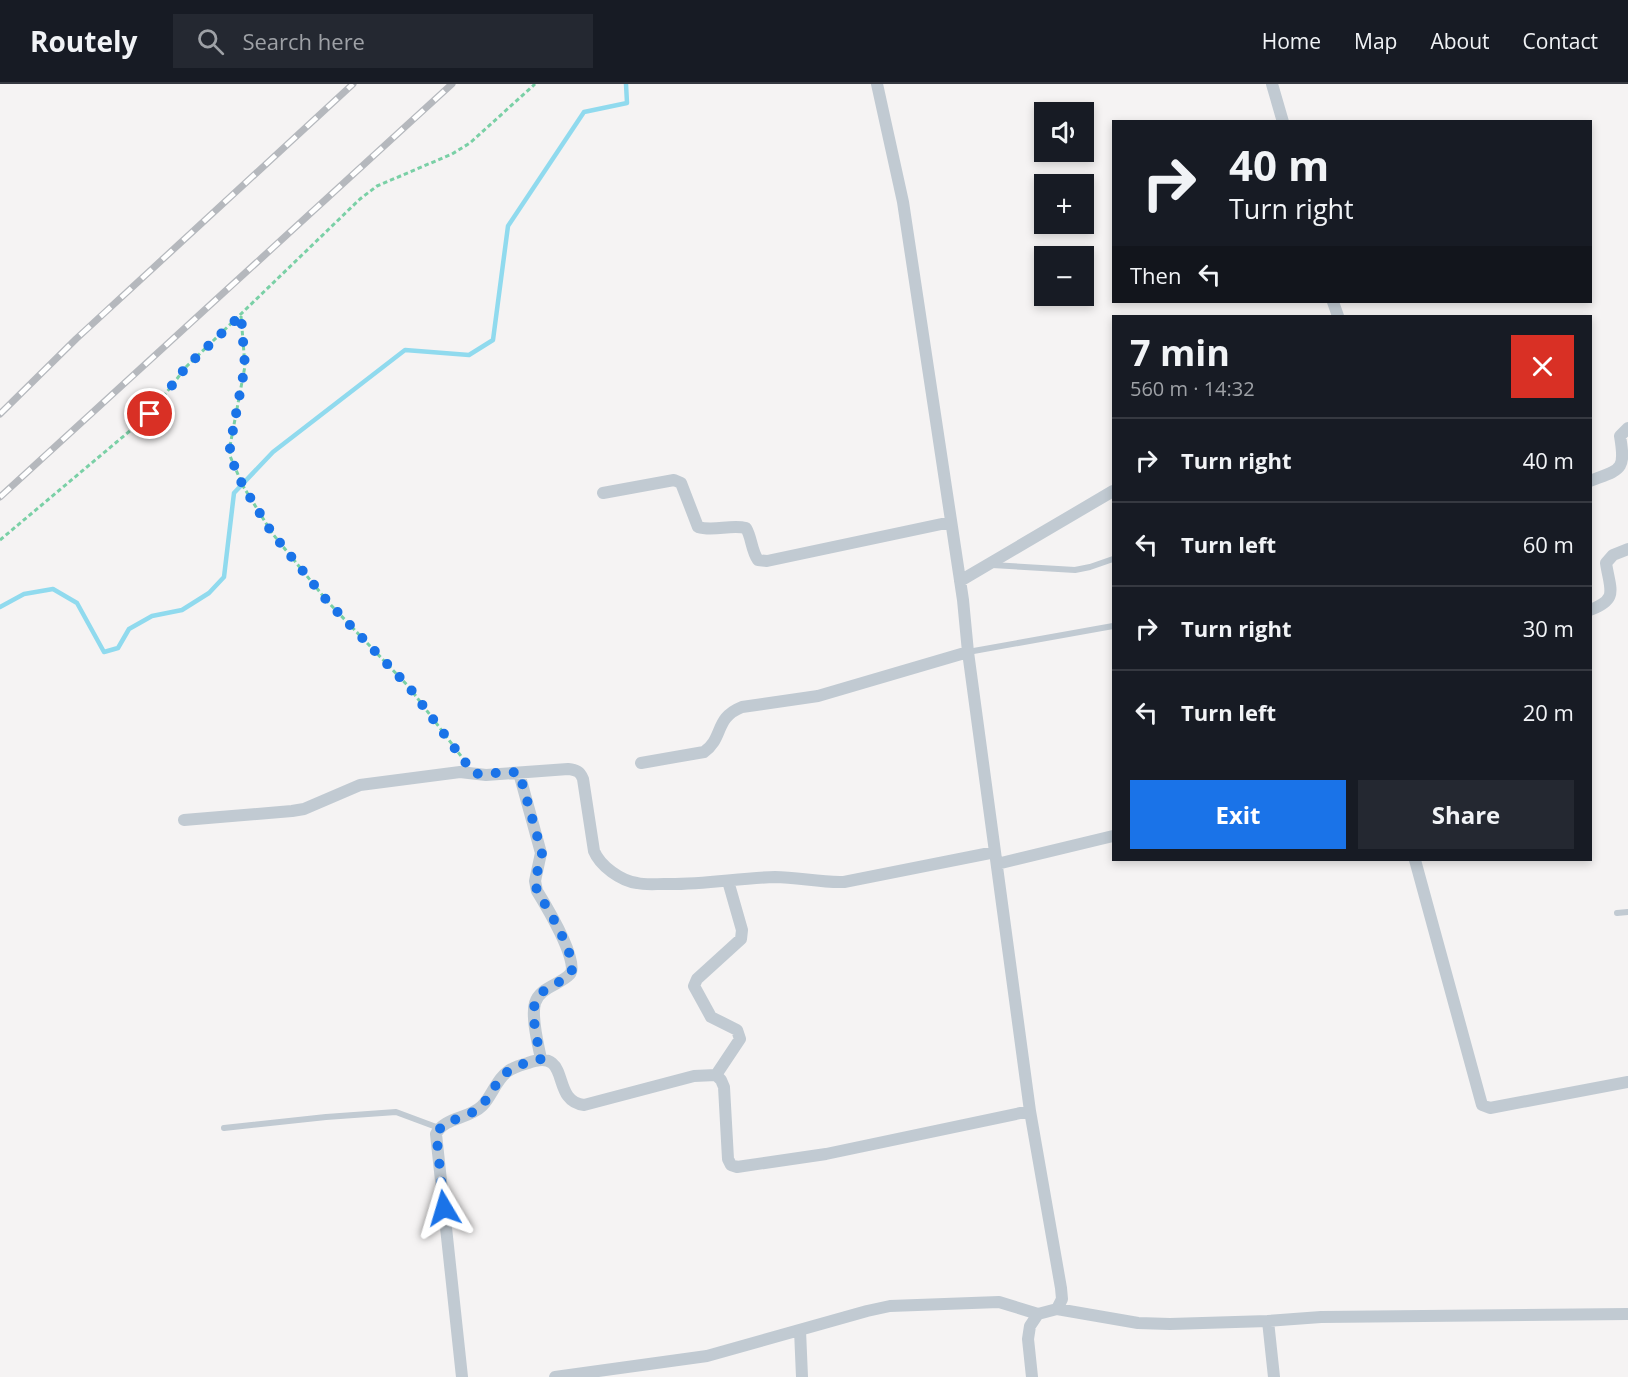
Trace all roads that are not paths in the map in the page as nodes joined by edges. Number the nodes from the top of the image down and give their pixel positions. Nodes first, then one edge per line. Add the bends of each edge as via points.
1 (877, 84) edge
2 (1272, 84) edge
3 (1282, 120) edge
4 (1628, 428) edge
5 (1592, 480) edge
6 (1112, 491) edge
7 (603, 493) dead end
8 (951, 522) junction
9 (1628, 549) edge
10 (1112, 559) edge
11 (988, 564) junction
12 (960, 581) junction
13 (1592, 609) edge
14 (1112, 626) edge
15 (968, 652) junction
16 (641, 763) dead end
17 (519, 772) junction
18 (184, 820) dead end
19 (1112, 836) edge
20 (996, 858) junction
21 (1415, 861) edge
22 (728, 881) junction
23 (1628, 912) edge
24 (1617, 913) dead end
25 (541, 1059) junction
26 (716, 1075) junction
27 (1628, 1082) edge
28 (1030, 1112) junction
29 (224, 1128) dead end
30 (439, 1128) junction
31 (1057, 1309) junction
32 (1038, 1314) junction
33 (1628, 1314) edge
34 (1268, 1322) junction
35 (800, 1330) junction
36 (462, 1377) edge
37 (555, 1377) edge
38 (802, 1377) edge
39 (1032, 1377) edge
40 (1274, 1377) edge

1 - 8 street via 903,202
2 - 3 street
4 - 5 street via 1620,436 1622,465
6 - 11 street
7 - 8 street via 674,480 681,483 698,527 746,528 753,554 758,560 767,561
8 - 12 street
9 - 13 street via 1612,555 1606,563 1611,594 1606,604
10 - 11 lane via 1075,570
11 - 12 street
12 - 15 street
14 - 15 lane
15 - 16 street via 818,696 742,707 724,718 704,752
15 - 20 street
17 - 18 street via 446,773 360,785 292,811
17 - 22 street via 568,769 580,773 597,858 628,881 690,885
17 - 25 street via 542,853 535,881 537,891 571,955 573,967 570,974 541,993 535,1002
19 - 20 street
20 - 22 street via 844,882 778,877
20 - 28 street
21 - 27 street via 1482,1105 1490,1108
22 - 26 street via 741,939 694,986 711,1017 737,1030 740,1039
23 - 24 lane
25 - 26 street via 554,1064 569,1099 584,1106 694,1077
25 - 30 street via 506,1072 483,1106
26 - 28 street via 724,1087 728,1159 737,1167 826,1154
28 - 31 street via 1061,1288 1062,1299
29 - 30 lane via 396,1112
30 - 36 street via 436,1134
31 - 32 street
31 - 34 street via 1138,1323
32 - 35 street via 999,1302 890,1306
32 - 39 street via 1028,1339
33 - 34 street via 1321,1317
34 - 40 street
35 - 37 street via 707,1356
35 - 38 street

